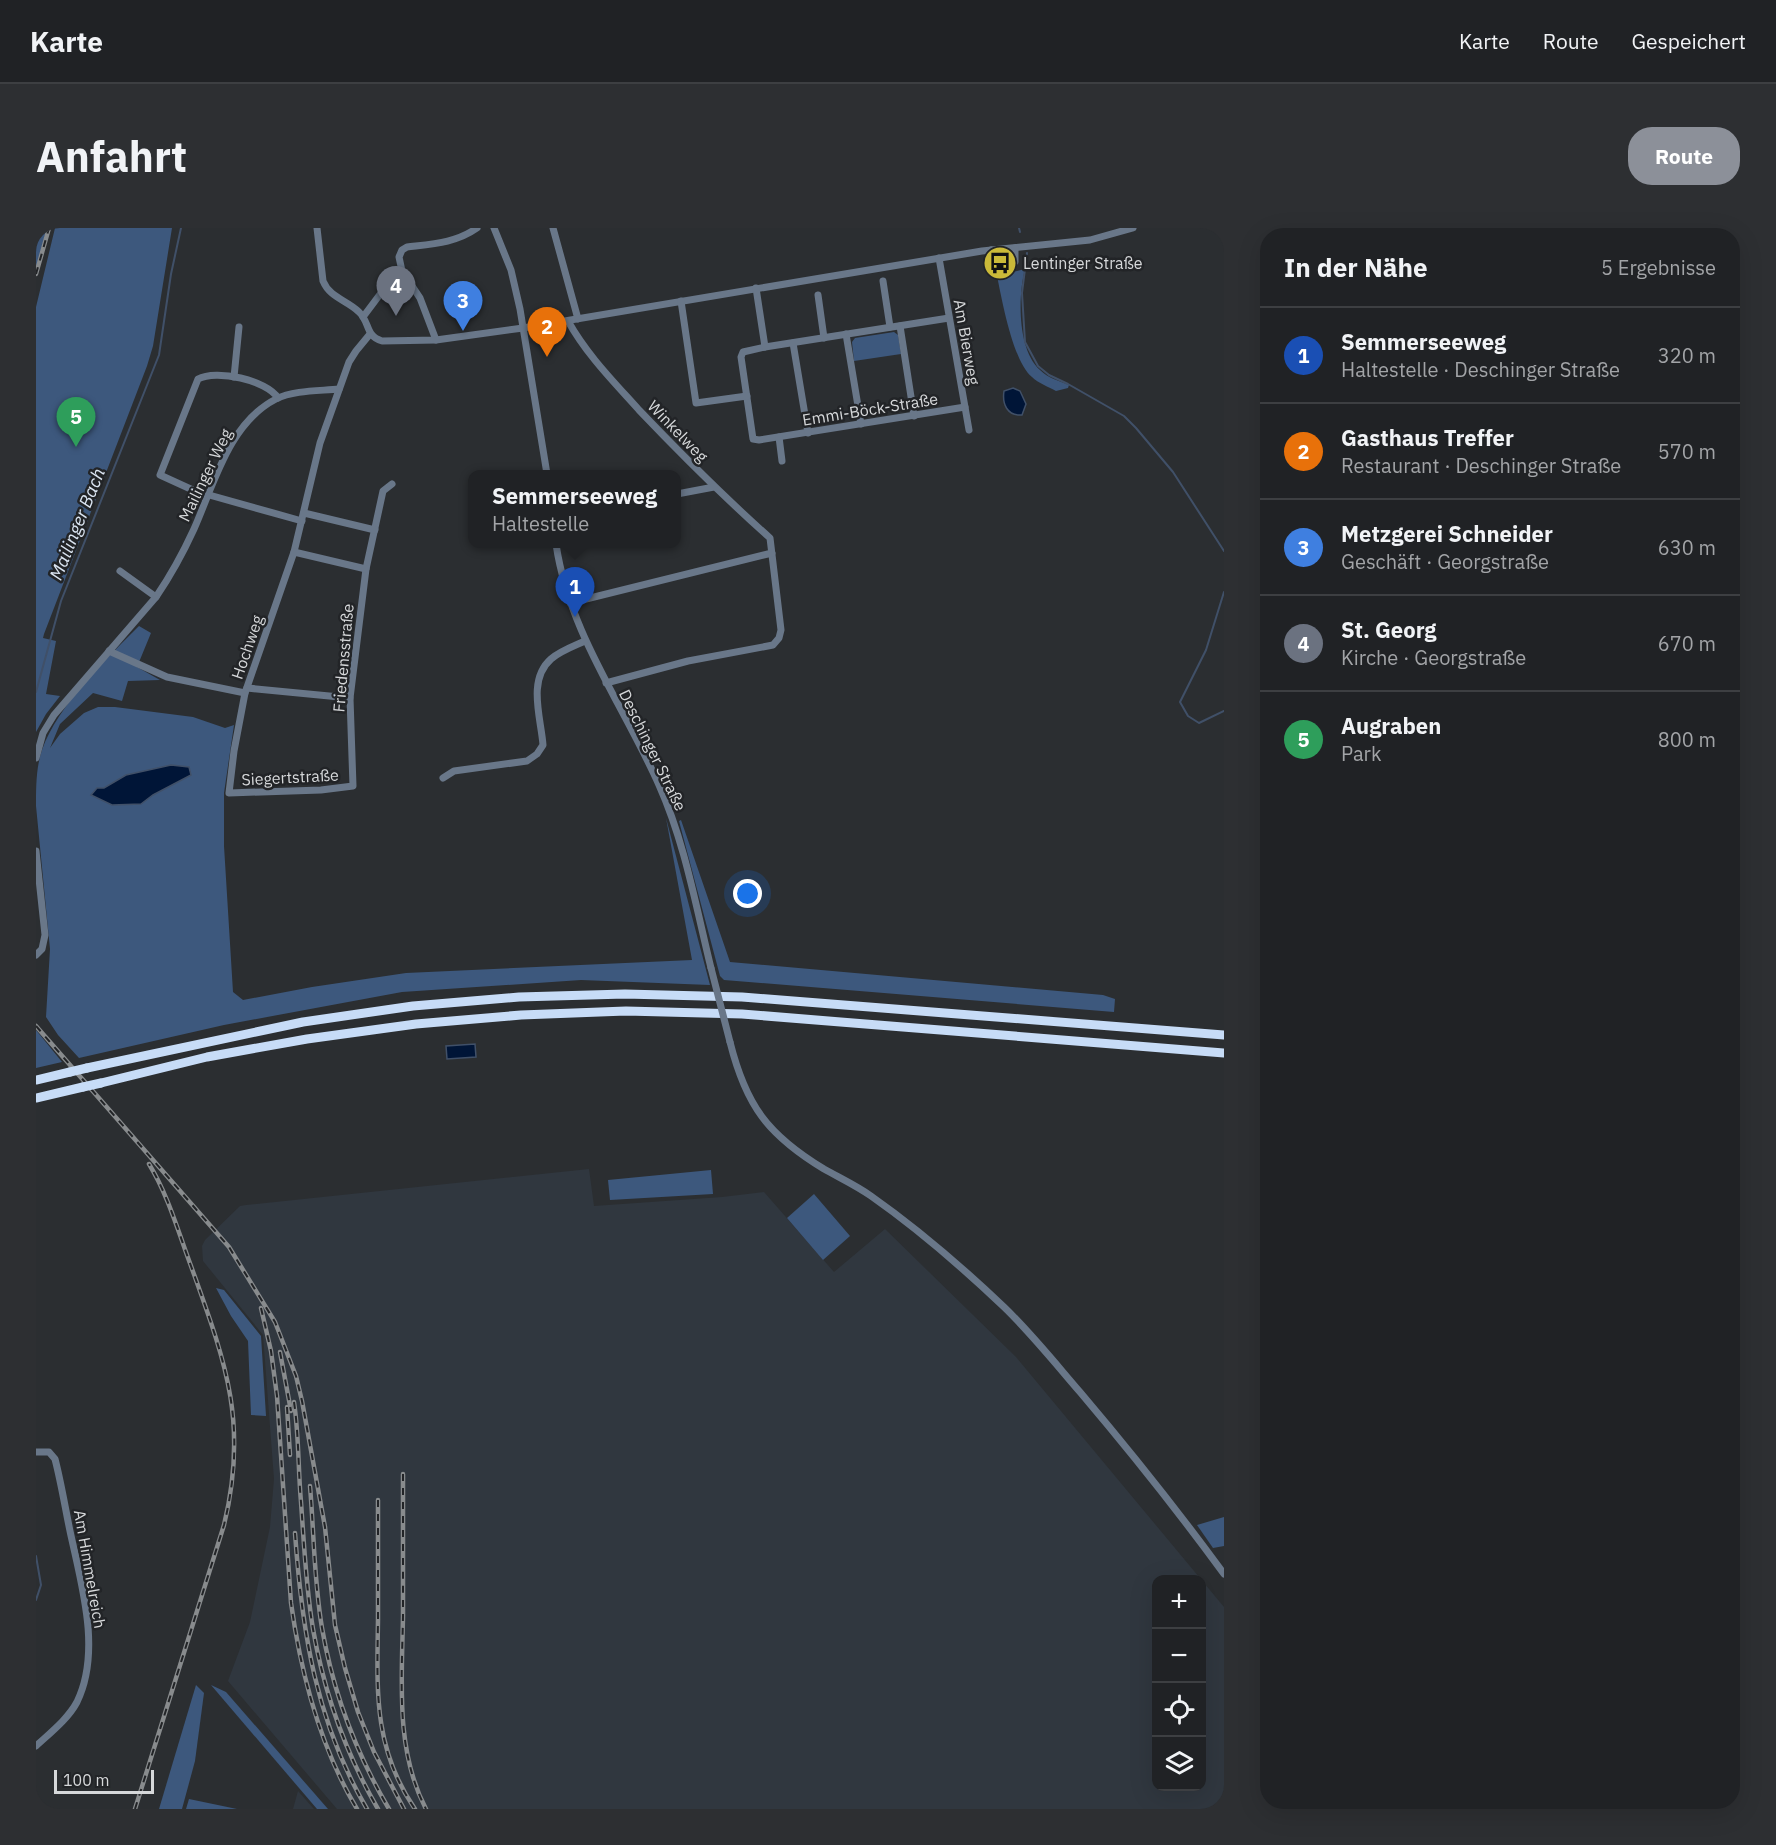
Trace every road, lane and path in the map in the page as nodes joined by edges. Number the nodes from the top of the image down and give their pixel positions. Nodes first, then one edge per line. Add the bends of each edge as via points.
1 (317, 228) edge
2 (477, 228) edge
3 (494, 228) edge
4 (553, 228) edge
5 (1133, 228) edge
6 (1015, 248) junction
7 (991, 250) junction
8 (939, 258) junction
9 (402, 271) junction
10 (883, 281) dead end
11 (756, 288) junction
12 (818, 295) dead end
13 (681, 301) junction
14 (363, 317) junction
15 (949, 318) junction
16 (578, 319) junction
17 (568, 321) junction
18 (900, 326) junction
19 (239, 327) dead end
20 (890, 327) junction
21 (523, 328) junction
22 (370, 334) junction
23 (846, 334) junction
24 (824, 338) junction
25 (436, 340) junction
26 (794, 343) junction
27 (765, 347) junction
28 (234, 377) junction
29 (339, 389) junction
30 (747, 396) junction
31 (278, 398) junction
32 (965, 408) junction
33 (914, 416) junction
34 (861, 424) junction
35 (969, 430) dead end
36 (808, 433) junction
37 (778, 437) junction
38 (782, 461) dead end
39 (546, 470) edge
40 (392, 484) dead end
41 (714, 487) junction
42 (681, 493) edge
43 (209, 494) junction
44 (304, 513) junction
45 (302, 521) junction
46 (375, 530) junction
47 (557, 548) edge
48 (294, 552) junction
49 (772, 553) junction
50 (366, 569) junction
51 (120, 571) dead end
52 (156, 597) junction
53 (570, 603) junction
54 (585, 641) junction
55 (109, 651) junction
56 (606, 684) junction
57 (246, 691) junction
58 (350, 698) junction
59 (36, 758) edge
60 (443, 778) dead end
61 (353, 786) joint
62 (229, 793) joint
63 (36, 851) edge
64 (36, 955) edge
65 (1224, 1035) edge
66 (1224, 1053) edge
67 (36, 1080) edge
68 (36, 1098) edge
69 (36, 1452) edge
70 (1224, 1574) edge
71 (36, 1746) edge

1 - 14 street via 326,288
2 - 9 street via 463,237 407,247 399,257
3 - 21 street via 511,270
4 - 16 street
5 - 6 street via 1090,240
6 - 7 street
6 - 7 street via 1015,262 1008,267 996,260
7 - 8 street
8 - 11 street
8 - 15 street, Am Bierweg
9 - 14 street
9 - 25 street via 420,298
10 - 20 street
11 - 13 street
11 - 27 street
12 - 24 street
13 - 16 street
13 - 30 street via 696,403
14 - 22 street
15 - 18 street
15 - 32 street, Am Bierweg
16 - 17 street
17 - 21 street
17 - 41 street, Winkelweg via 593,360
18 - 20 street
18 - 33 street
19 - 28 street
20 - 23 street
21 - 25 street
21 - 39 street
22 - 25 street via 382,340
22 - 29 street, Hochweg via 352,357
23 - 24 street
23 - 34 street
24 - 26 street
26 - 27 street
26 - 36 street
27 - 30 street, Emmi-Böck-Straße via 743,352 741,357
28 - 31 street via 259,383
28 - 43 street via 198,380 160,475
29 - 31 street, Mailinger Weg
29 - 44 street, Hochweg via 320,443
30 - 37 street, Emmi-Böck-Straße via 753,439
31 - 43 street, Mailinger Weg via 257,411 240,432
32 - 33 street, Emmi-Böck-Straße
32 - 35 street, Am Bierweg
33 - 34 street, Emmi-Böck-Straße
34 - 36 street, Emmi-Böck-Straße
36 - 37 street, Emmi-Böck-Straße
37 - 38 street
40 - 46 street, Friedensstraße via 383,491
41 - 42 street
41 - 49 street, Winkelweg via 770,538
43 - 45 street
43 - 52 street, Mailinger Weg via 182,554
44 - 45 street, Hochweg
44 - 46 street
45 - 48 street, Hochweg
46 - 50 street, Friedensstraße
47 - 53 street, Deschinger Straße
48 - 50 street
48 - 57 street, Hochweg
49 - 53 street
49 - 56 street via 781,630 773,645 688,661
50 - 58 street, Friedensstraße
51 - 52 street
52 - 55 street, Mailinger Weg
53 - 54 street, Deschinger Straße
54 - 56 street, Deschinger Straße
54 - 60 street via 555,656 543,669 537,693 543,745 532,759 454,771
55 - 57 street via 167,677
55 - 59 street, Mailinger Weg via 54,715 43,733
56 - 70 street, Deschinger Straße, bridge via 670,812 736,1068 758,1113 791,1148 896,1214 1005,1308 1118,1436
57 - 58 street
57 - 62 street, Hochweg
58 - 61 street, Friedensstraße
61 - 62 street, Siegertstraße
63 - 64 street via 45,935 42,949
65 - 67 highway, bridge via 742,997 519,997 303,1022
66 - 68 highway, bridge via 741,1014 626,1011 416,1024 307,1039
69 - 71 street, Am Himmelreich via 52,1454 57,1466 84,1595 88,1641 83,1682 76,1702

